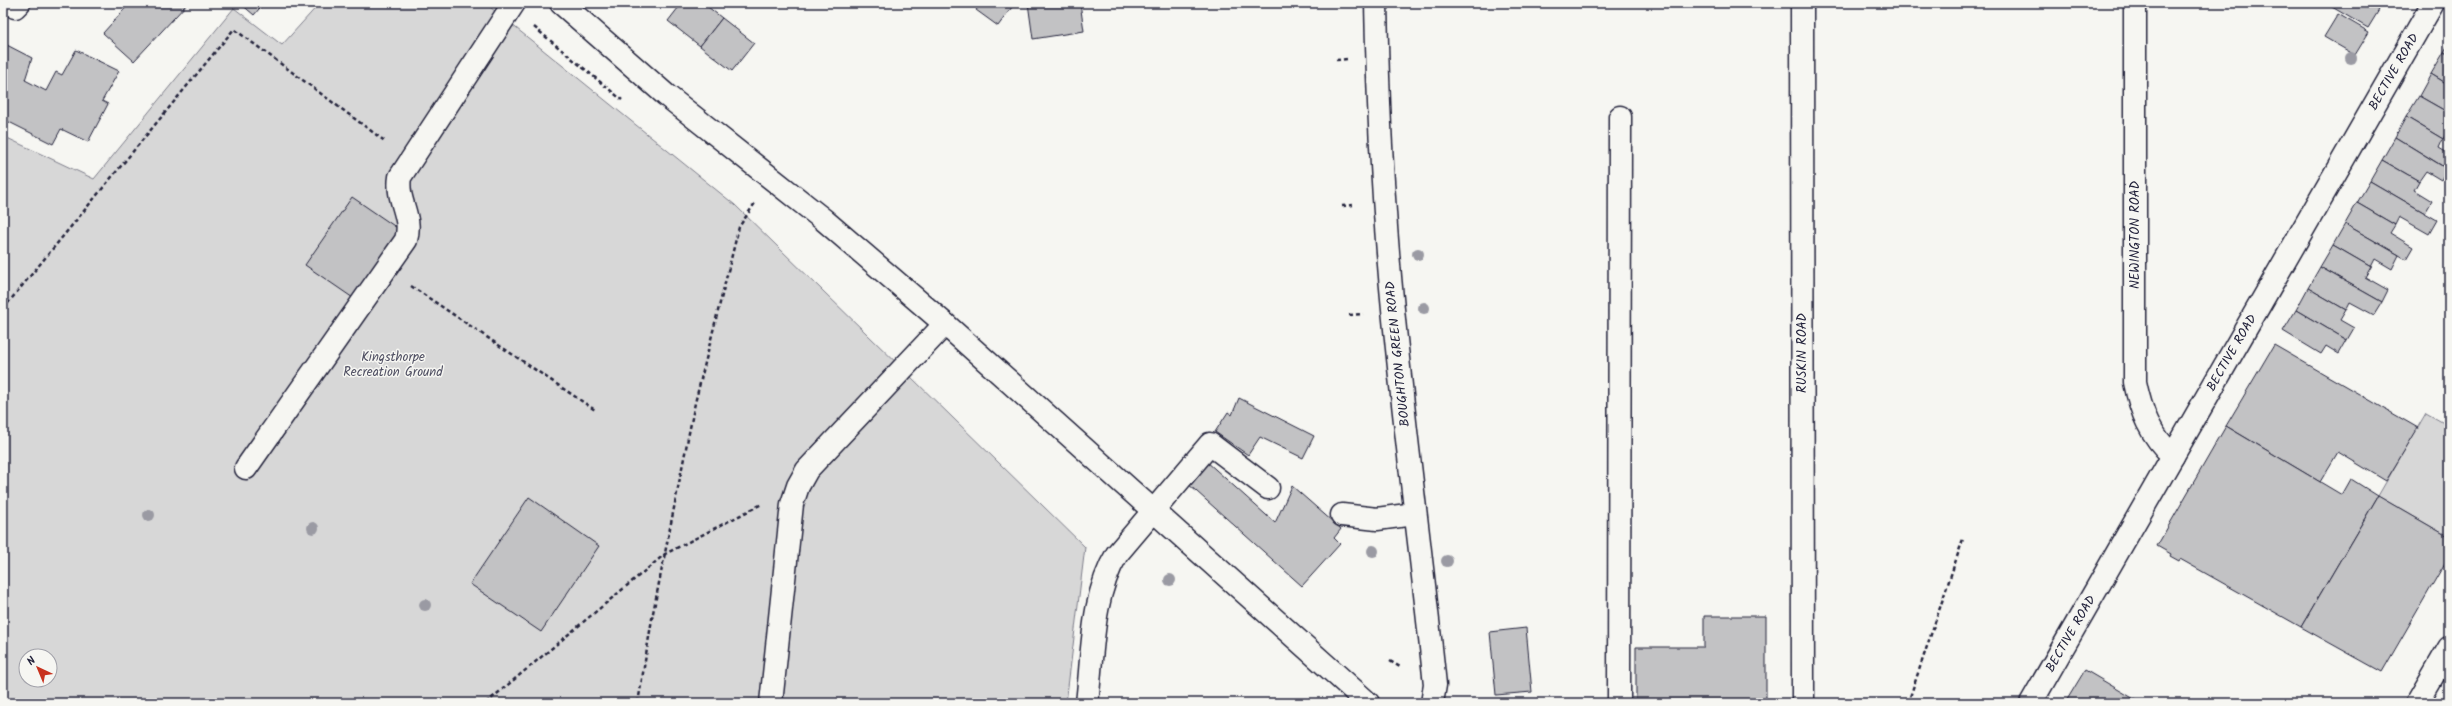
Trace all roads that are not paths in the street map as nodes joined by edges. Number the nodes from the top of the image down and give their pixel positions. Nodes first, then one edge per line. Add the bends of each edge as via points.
1 (514, 3) edge
2 (561, 3) edge
3 (1376, 3) edge
4 (1802, 3) edge
5 (2135, 3) edge
6 (2433, 3) edge
7 (1620, 117) dead end
8 (945, 324) junction
9 (2173, 456) junction
10 (246, 468) dead end
11 (1268, 488) dead end
12 (1153, 511) junction
13 (1415, 514) junction
14 (1342, 515) dead end
15 (2449, 648) edge
16 (771, 703) edge
17 (1087, 703) edge
18 (1368, 703) edge
19 (1432, 703) edge
20 (1619, 703) edge
21 (1803, 703) edge
22 (2031, 703) edge
23 (2417, 703) edge

1 - 10 main road via 400,176 399,186 410,228 406,240
2 - 8 main road via 666,95 773,179
3 - 13 main road, BOUGHTON GREEN ROAD via 1380,127 1388,248
4 - 21 main road, RUSKIN ROAD
5 - 9 main road, NEWINGTON ROAD via 2135,382 2146,422 2158,443
6 - 9 main road, BECTIVE ROAD
7 - 20 main road
8 - 12 main road
8 - 16 main road via 807,470 798,486 792,504
9 - 22 main road, BECTIVE ROAD
11 - 12 main road via 1210,444
12 - 17 main road via 1107,570 1099,596
12 - 18 main road
13 - 14 main road via 1378,519
13 - 19 main road, BOUGHTON GREEN ROAD via 1435,685
15 - 23 main road

